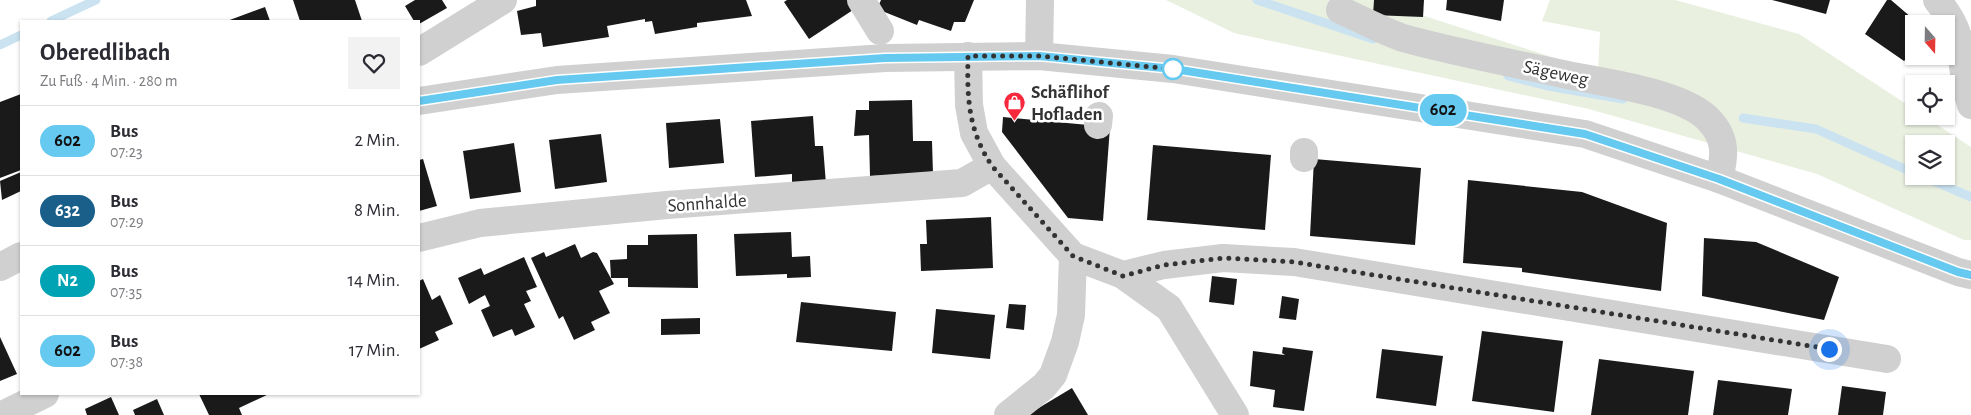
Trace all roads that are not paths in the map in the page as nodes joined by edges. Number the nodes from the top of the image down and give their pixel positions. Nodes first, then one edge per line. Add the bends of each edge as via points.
1 (503, 0) edge
2 (861, 0) edge
3 (1040, 0) edge
4 (1951, 5) edge
5 (1340, 10) dead end
6 (880, 31) dead end
7 (420, 51) edge
8 (968, 56) junction
9 (1039, 56) junction
10 (420, 101) edge
11 (1971, 105) edge
12 (992, 166) junction
13 (1719, 179) junction
14 (420, 238) edge
15 (1073, 256) junction
16 (20, 257) edge
17 (0, 267) edge
18 (1971, 275) edge
19 (1123, 276) junction
20 (1887, 359) dead end
21 (43, 395) edge
22 (2, 415) edge
23 (1008, 415) edge
24 (1235, 415) edge

1 - 7 street
2 - 6 street
3 - 9 street
4 - 11 street via 1961,36
5 - 13 street, Sägeweg via 1401,37 1673,99 1690,106 1716,128 1725,158
8 - 9 street
8 - 10 street via 885,58 557,80
8 - 12 street via 969,104 974,133
9 - 13 street via 1174,69 1585,134
12 - 14 street, Sonnhalde via 962,183 499,221
12 - 15 street
13 - 18 street
15 - 19 street
15 - 23 street via 1071,315 1053,375
16 - 17 street
19 - 20 street via 1164,265 1224,258 1294,262
19 - 24 street via 1169,308
21 - 22 street

